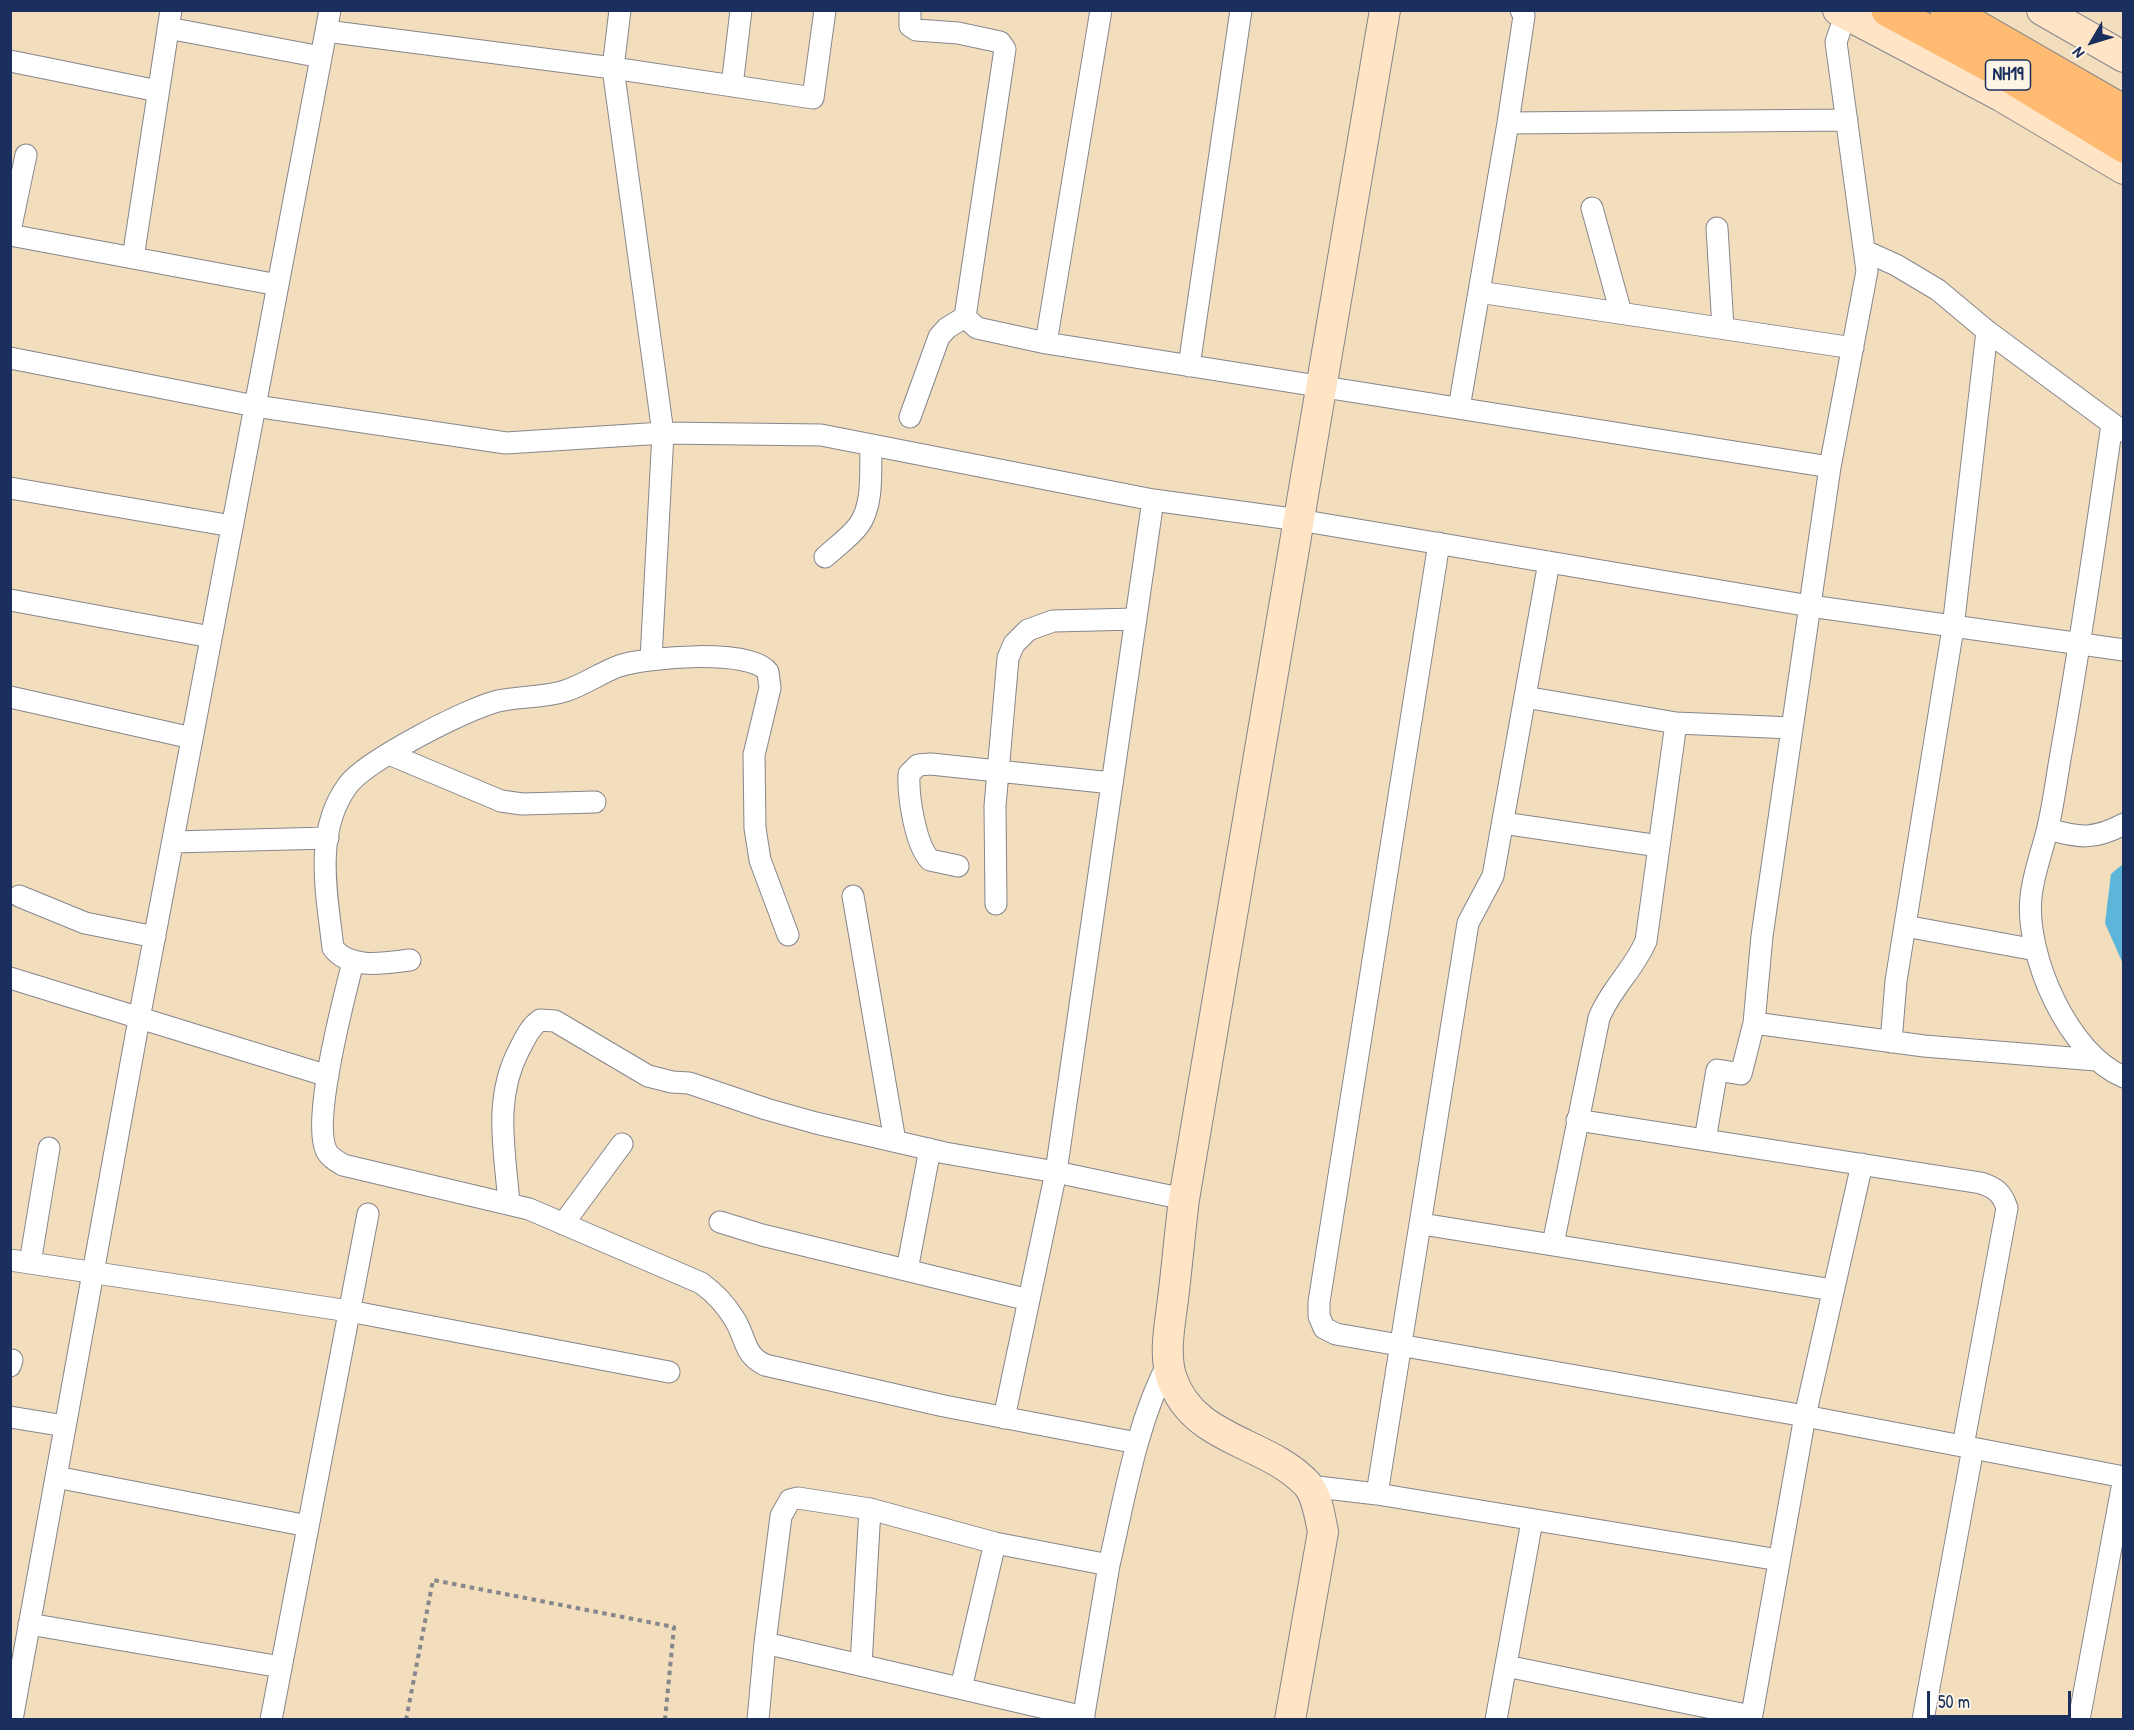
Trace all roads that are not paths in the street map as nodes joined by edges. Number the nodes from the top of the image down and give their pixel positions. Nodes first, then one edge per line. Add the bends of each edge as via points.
1 (620, 10) edge
2 (741, 10) edge
3 (825, 10) edge
4 (910, 10) edge
5 (1101, 10) edge
6 (1241, 10) edge
7 (1386, 10) edge
8 (1521, 10) edge
9 (1888, 10) edge
10 (1947, 10) edge
11 (2042, 10) edge
12 (1843, 12) edge
13 (169, 19) edge
14 (328, 21) edge
15 (2123, 56) edge
16 (321, 57) junction
17 (10, 61) edge
18 (613, 68) junction
19 (732, 86) junction
20 (158, 92) junction
21 (2124, 112) edge
22 (1846, 120) junction
23 (1508, 123) junction
24 (2124, 146) edge
25 (26, 155) dead end
26 (2124, 169) edge
27 (1592, 208) dead end
28 (1717, 228) dead end
29 (10, 233) edge
30 (1865, 251) junction
31 (133, 258) junction
32 (278, 285) junction
33 (1479, 292) junction
34 (1621, 313) junction
35 (965, 317) junction
36 (1723, 328) junction
37 (1988, 331) junction
38 (1046, 344) junction
39 (1852, 348) junction
40 (10, 358) edge
41 (1189, 366) junction
42 (1321, 386) junction
43 (255, 406) junction
44 (1459, 408) junction
45 (910, 417) dead end
46 (2118, 428) edge
47 (663, 433) junction
48 (871, 446) junction
49 (1830, 467) junction
50 (10, 488) edge
51 (1153, 500) junction
52 (1299, 520) junction
53 (232, 526) junction
54 (1439, 543) junction
55 (825, 557) dead end
56 (1549, 562) junction
57 (10, 600) edge
58 (1810, 606) junction
59 (1136, 619) junction
60 (1953, 628) junction
61 (211, 637) junction
62 (2081, 643) junction
63 (2124, 650) edge
64 (651, 659) junction
65 (10, 697) edge
66 (1525, 697) junction
67 (1676, 723) junction
68 (1792, 729) junction
69 (192, 738) junction
70 (389, 754) junction
71 (1000, 769) junction
72 (1112, 783) junction
73 (595, 802) dead end
74 (1503, 823) junction
75 (2124, 824) edge
76 (2048, 829) junction
77 (328, 838) junction
78 (172, 842) junction
79 (1659, 846) junction
80 (958, 866) dead end
81 (20, 896) dead end
82 (853, 896) dead end
83 (996, 904) dead end
84 (1905, 926) junction
85 (788, 935) dead end
86 (154, 937) junction
87 (2036, 950) junction
88 (410, 960) dead end
89 (353, 962) junction
90 (10, 978) edge
91 (139, 1019) junction
92 (1754, 1023) junction
93 (1891, 1042) junction
94 (2096, 1060) junction
95 (328, 1076) junction
96 (2124, 1077) edge
97 (1577, 1120) junction
98 (1705, 1140) junction
99 (895, 1141) junction
100 (622, 1144) dead end
101 (49, 1148) dead end
102 (930, 1149) junction
103 (1862, 1164) junction
104 (1056, 1172) junction
105 (1184, 1199) junction
106 (509, 1204) junction
107 (368, 1214) dead end
108 (720, 1222) dead end
109 (563, 1224) junction
110 (1422, 1224) junction
111 (1553, 1244) junction
112 (20, 1261) edge
113 (907, 1270) junction
114 (93, 1273) junction
115 (1833, 1290) junction
116 (1029, 1300) junction
117 (349, 1311) junction
118 (1401, 1345) junction
119 (1169, 1361) junction
120 (669, 1372) dead end
121 (1805, 1416) junction
122 (10, 1417) edge
123 (1004, 1418) junction
124 (65, 1426) junction
125 (1137, 1443) junction
126 (1968, 1447) junction
127 (56, 1477) junction
128 (2124, 1477) edge
129 (1309, 1486) junction
130 (1377, 1494) junction
131 (870, 1509) junction
132 (1532, 1521) junction
133 (308, 1526) junction
134 (995, 1543) junction
135 (1779, 1560) junction
136 (1109, 1565) junction
137 (29, 1624) junction
138 (765, 1643) junction
139 (861, 1665) junction
140 (1506, 1666) junction
141 (281, 1667) junction
142 (961, 1688) junction
143 (12, 1709) edge
144 (1083, 1718) edge
145 (1751, 1718) edge
146 (271, 1719) edge
147 (758, 1719) edge
148 (1290, 1719) edge
149 (1496, 1719) edge
150 (1923, 1719) edge
151 (2079, 1719) edge

1 - 18 street
2 - 19 street
3 - 19 street via 813,98
4 - 35 street via 910,26 916,30 986,38 1000,42 1005,49
5 - 38 street
6 - 41 street
7 - 42 street
8 - 23 street via 1524,16
9 - 24 highway, NH19 via 2008,75
10 - 21 highway, NH19
11 - 15 street
12 - 22 street via 1836,42
12 - 26 street via 2001,96
13 - 16 street
13 - 20 street
14 - 16 street
14 - 18 street
16 - 32 street
17 - 20 street
18 - 19 street
18 - 47 street
20 - 31 street
22 - 23 street
22 - 30 street
23 - 33 street
25 - 29 street
27 - 34 street
28 - 36 street
29 - 31 street
30 - 37 street via 1938,290
30 - 39 street via 1867,271
31 - 32 street
32 - 43 street
33 - 34 street
33 - 44 street
34 - 36 street
35 - 38 street via 977,328
35 - 45 street via 939,338
36 - 39 street
37 - 46 street
37 - 60 street
38 - 41 street
39 - 49 street
40 - 43 street
41 - 42 street
42 - 44 street
42 - 52 street
43 - 47 street via 506,443
43 - 53 street
44 - 49 street
46 - 62 street
47 - 48 street via 821,435
47 - 64 street
48 - 51 street
48 - 55 street via 864,516
49 - 58 street
50 - 53 street
51 - 52 street
51 - 59 street
52 - 54 street
52 - 105 street
53 - 61 street
54 - 56 street
54 - 118 street via 1319,1302 1324,1328 1336,1334
56 - 58 street
56 - 66 street
57 - 61 street
58 - 60 street
58 - 68 street
59 - 71 street via 1053,621 1028,630 1014,644 1008,658
59 - 72 street
60 - 62 street
60 - 84 street
61 - 69 street
62 - 63 street
62 - 76 street
64 - 70 street via 618,667 564,691 481,705
64 - 85 street via 675,656 753,661 768,672 770,688 754,755 755,828 760,860
65 - 69 street
66 - 67 street
66 - 74 street
67 - 68 street
67 - 79 street
68 - 92 street via 1762,936
69 - 78 street
70 - 73 street via 501,801
70 - 77 street via 349,783 332,815
71 - 72 street
71 - 80 street via 931,764 918,765 909,774 910,802 921,846 930,860
71 - 83 street via 995,806
72 - 104 street
74 - 79 street
74 - 110 street via 1493,876 1468,923
75 - 76 street via 2088,837
76 - 87 street via 2031,897
77 - 78 street
77 - 89 street via 326,887 333,948
78 - 86 street
79 - 97 street via 1646,941 1604,1005
81 - 86 street via 85,923
82 - 99 street
84 - 87 street
84 - 93 street
86 - 91 street
87 - 94 street via 2061,1010 2078,1041
88 - 89 street
89 - 95 street
90 - 91 street
91 - 95 street
91 - 114 street
92 - 93 street
92 - 98 street via 1741,1074 1717,1070
93 - 94 street
94 - 96 street
95 - 106 street via 324,1138 326,1150 334,1160
97 - 98 street
97 - 111 street
98 - 103 street
99 - 102 street
99 - 106 street via 766,1109 689,1083 648,1076 555,1021 540,1020 528,1033 504,1089 502,1113
100 - 109 street
101 - 112 street
102 - 104 street
102 - 113 street
103 - 115 street
103 - 126 street via 1981,1183 1995,1187 2003,1197 2007,1208
104 - 105 street
104 - 116 street
105 - 119 street
106 - 109 street
107 - 117 street
108 - 113 street
109 - 123 street via 716,1293 754,1359 765,1365
110 - 111 street
110 - 118 street
111 - 115 street
112 - 114 street
113 - 116 street
114 - 117 street
114 - 124 street
115 - 121 street
116 - 123 street
117 - 120 street
117 - 133 street
118 - 121 street
118 - 130 street
119 - 125 street via 1154,1390
119 - 129 street via 1181,1399 1198,1420 1286,1467
121 - 126 street
121 - 135 street
122 - 124 street
123 - 125 street
124 - 127 street
125 - 136 street
126 - 128 street
126 - 150 street
127 - 133 street
127 - 137 street
128 - 151 street
129 - 130 street
129 - 148 street via 1323,1532
130 - 132 street
131 - 134 street
131 - 138 street via 798,1498 785,1503
131 - 139 street
132 - 135 street
132 - 140 street
133 - 141 street
134 - 136 street
134 - 142 street
135 - 145 street
136 - 144 street
137 - 141 street
137 - 143 street
138 - 139 street
138 - 147 street
139 - 142 street
140 - 145 street
140 - 149 street
141 - 146 street
142 - 144 street

